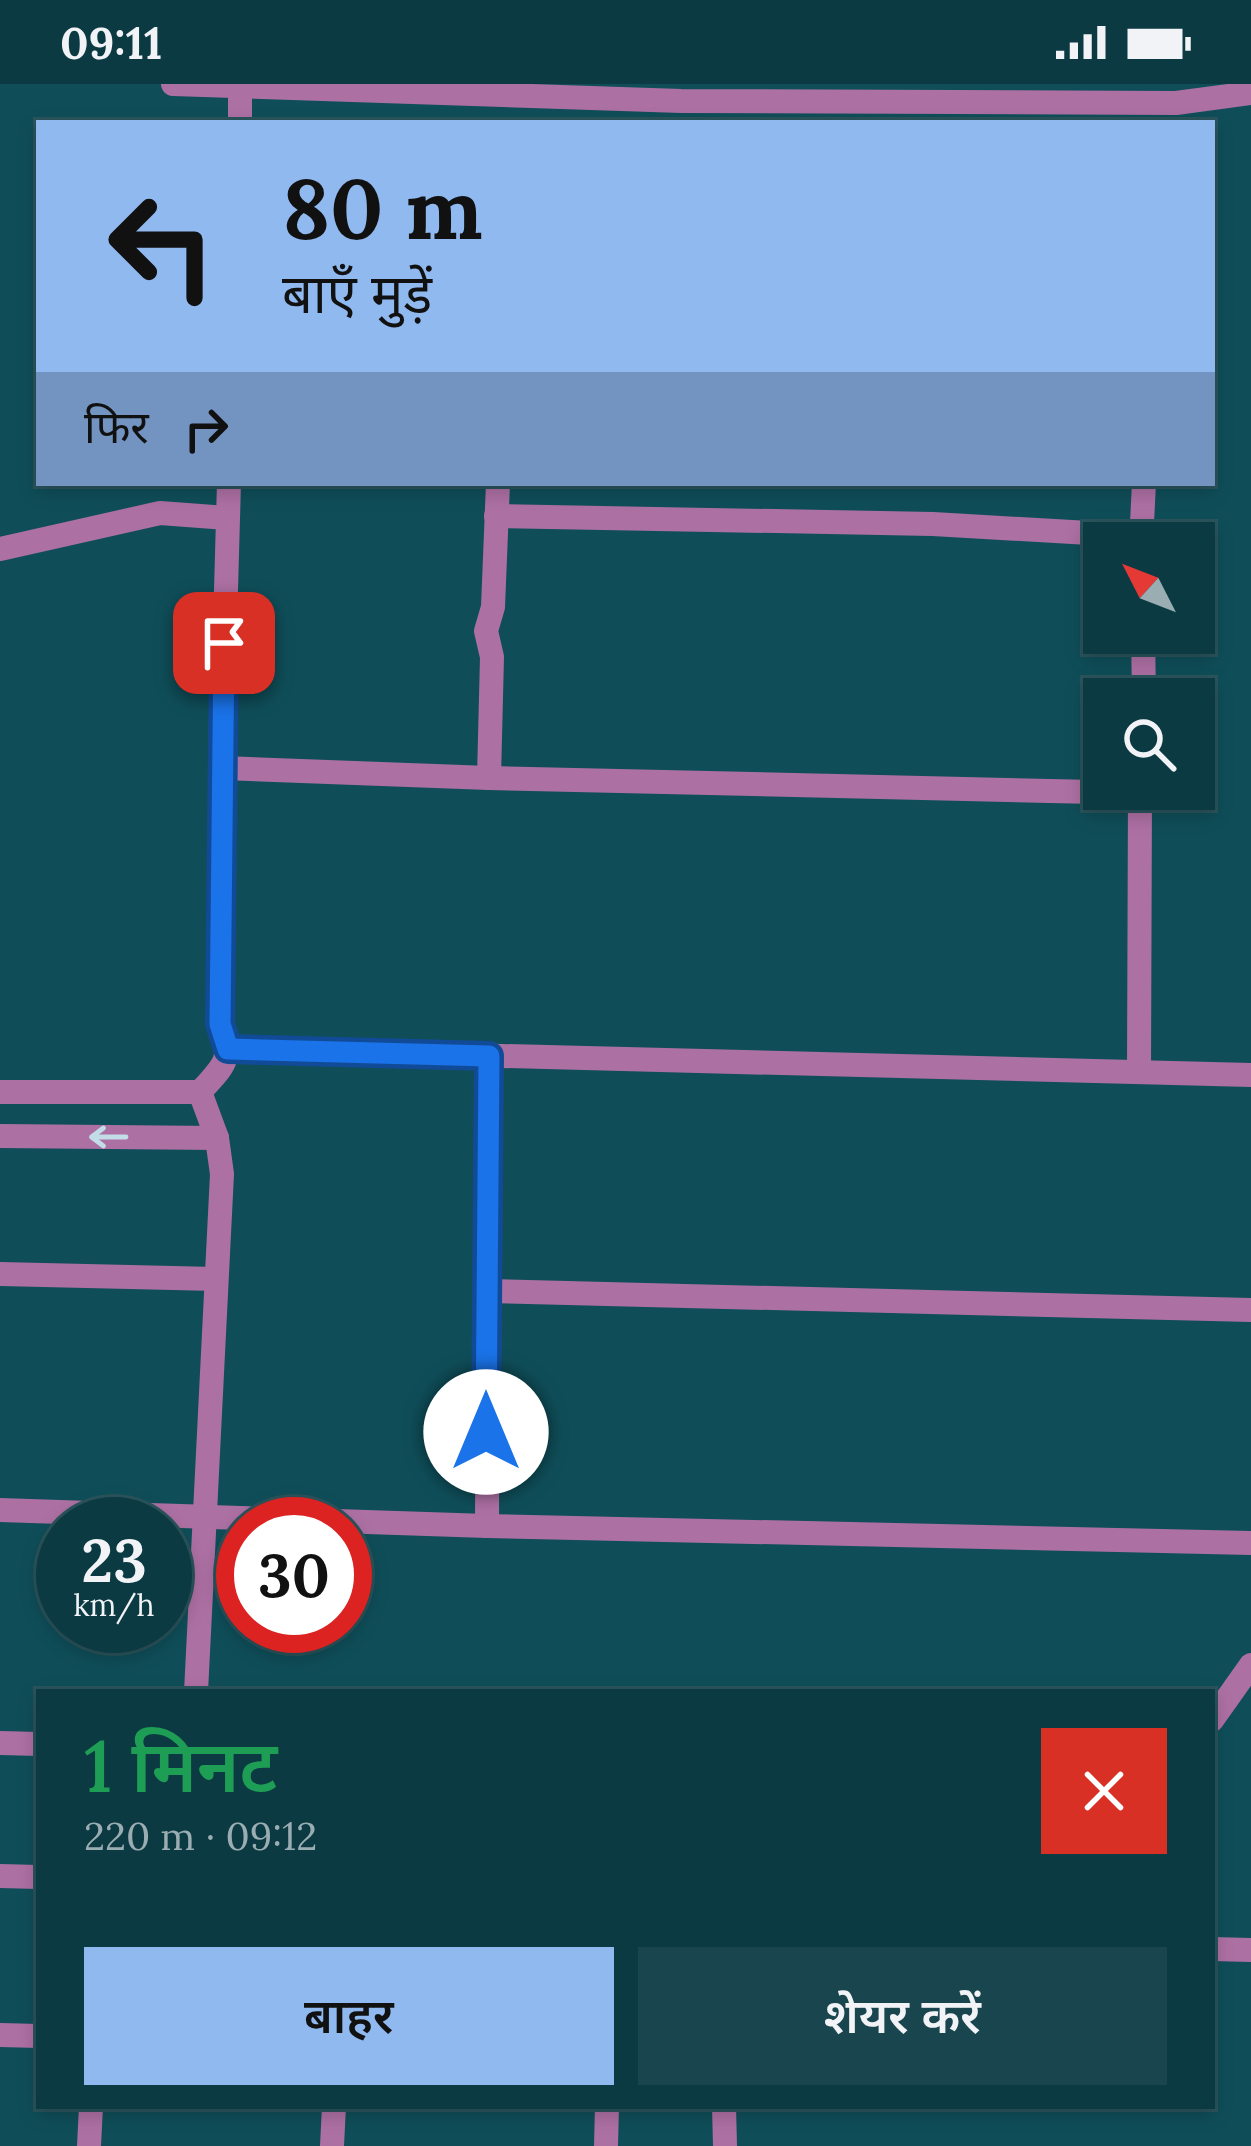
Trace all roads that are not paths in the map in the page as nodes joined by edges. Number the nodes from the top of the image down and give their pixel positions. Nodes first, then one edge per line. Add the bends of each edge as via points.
1 (173, 84) edge
2 (240, 86) edge
3 (1251, 93) edge
4 (1175, 103) edge
5 (240, 120) edge
6 (229, 486) edge
7 (498, 486) edge
8 (1144, 486) edge
9 (496, 516) junction
10 (227, 518) junction
11 (1142, 522) edge
12 (1083, 536) edge
13 (0, 549) edge
14 (221, 768) junction
15 (489, 778) junction
16 (1083, 790) edge
17 (1140, 810) edge
18 (228, 1049) junction
19 (489, 1056) junction
20 (1139, 1071) junction
21 (1251, 1075) edge
22 (0, 1092) edge
23 (200, 1092) junction
24 (0, 1136) edge
25 (217, 1138) junction
26 (0, 1274) edge
27 (216, 1279) junction
28 (486, 1291) junction
29 (1251, 1310) edge
30 (0, 1510) edge
31 (206, 1517) junction
32 (487, 1526) junction
33 (1251, 1543) edge
34 (1251, 1665) edge
35 (196, 1689) edge
36 (1215, 1716) edge
37 (0, 1743) edge
38 (36, 1744) edge
39 (0, 1876) edge
40 (36, 1877) edge
41 (1215, 1949) edge
42 (1251, 1950) edge
43 (0, 2035) edge
44 (36, 2036) edge
45 (91, 2109) edge
46 (334, 2109) edge
47 (607, 2109) edge
48 (724, 2109) edge
49 (89, 2146) edge
50 (332, 2146) edge
51 (606, 2146) edge
52 (725, 2146) edge

1 - 2 street
2 - 4 street via 681,101
2 - 5 street
3 - 4 street
6 - 10 street
7 - 9 street
8 - 11 street
9 - 12 street via 933,524
9 - 15 street via 486,631
10 - 13 street via 160,513
10 - 14 street
14 - 15 street
14 - 18 street via 220,1024
15 - 16 street
17 - 20 street
18 - 19 street
18 - 23 street
19 - 20 street
19 - 28 street
20 - 21 street
22 - 23 street
23 - 25 street
25 -> 24 street
25 - 27 street
26 - 27 street
27 - 31 street
28 - 29 street
28 - 32 street
30 - 31 street
31 - 32 street
31 - 35 street
32 - 33 street
34 - 36 street
37 - 38 street
39 - 40 street
41 - 42 street
43 - 44 street
45 - 49 street
46 - 50 street
47 - 51 street
48 - 52 street

